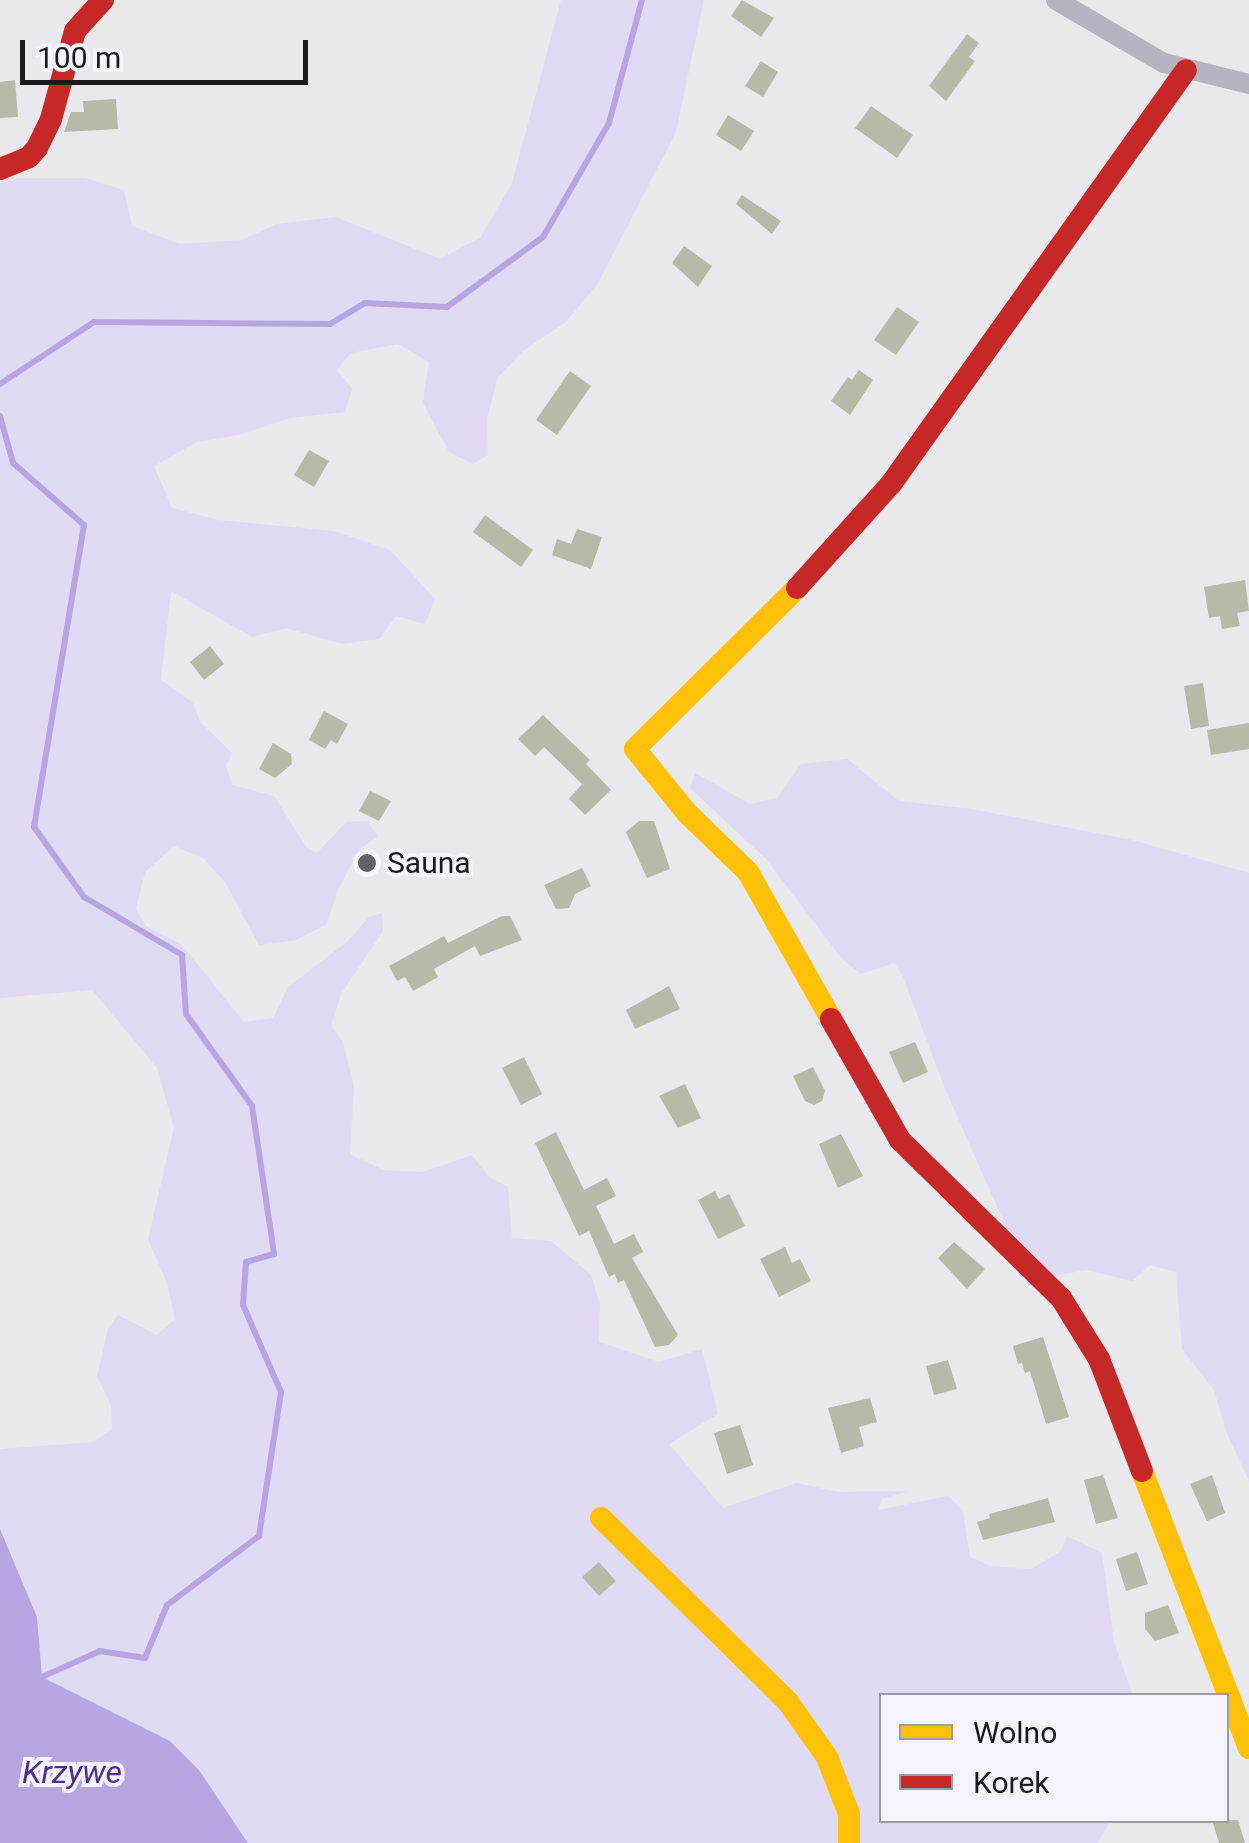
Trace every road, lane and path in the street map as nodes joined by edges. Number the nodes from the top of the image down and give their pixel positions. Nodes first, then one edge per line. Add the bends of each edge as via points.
1 (103, 0) edge
2 (1056, 0) edge
3 (1186, 70) junction
4 (1249, 84) edge
5 (0, 170) edge
6 (601, 1518) dead end
7 (1228, 1693) edge
8 (1229, 1696) edge
9 (1249, 1748) edge
10 (849, 1843) edge

1 - 5 street via 75,31 51,119 36,148
2 - 3 street via 1141,52
3 - 4 street
3 - 7 street via 891,484 635,749 687,814 748,872 900,1140 1062,1298 1099,1360
6 - 10 street via 788,1702 827,1757 849,1814
8 - 9 street

